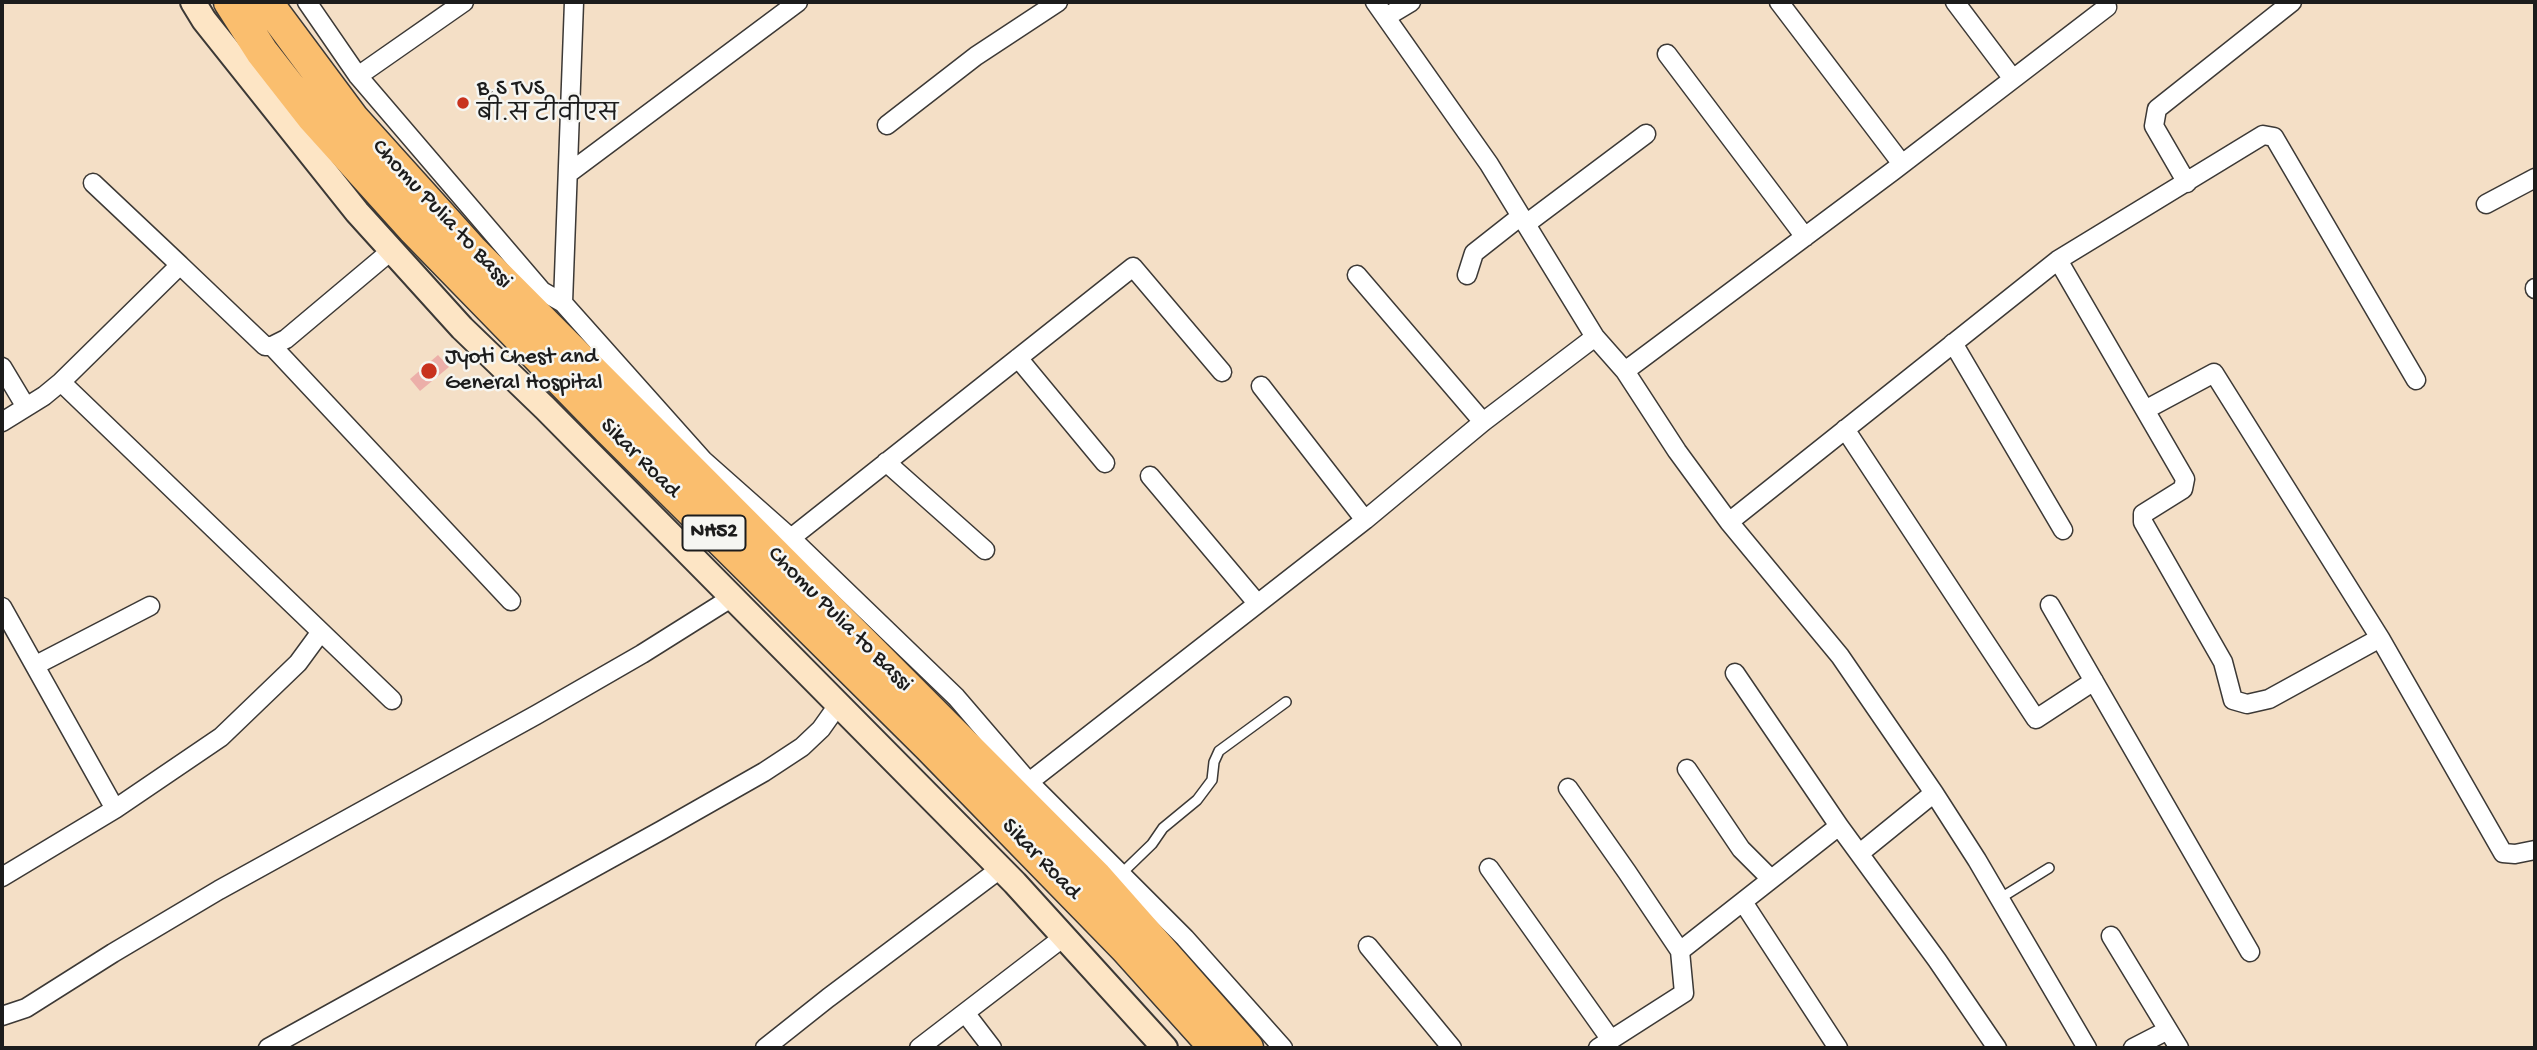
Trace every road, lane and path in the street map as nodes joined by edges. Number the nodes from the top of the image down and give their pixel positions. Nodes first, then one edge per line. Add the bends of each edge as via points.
1 (193, 2) edge
2 (230, 2) edge
3 (265, 2) edge
4 (307, 2) edge
5 (464, 2) edge
6 (574, 2) edge
7 (798, 2) edge
8 (1058, 2) edge
9 (1375, 2) edge
10 (1411, 2) edge
11 (1779, 2) edge
12 (1955, 2) edge
13 (2105, 2) edge
14 (2292, 2) edge
15 (1386, 18) junction
16 (1667, 54) dead end
17 (358, 76) junction
18 (2013, 79) junction
19 (887, 125) dead end
20 (1646, 134) dead end
21 (1902, 164) junction
22 (569, 173) junction
23 (2535, 178) edge
24 (93, 183) dead end
25 (2187, 183) junction
26 (2486, 204) dead end
27 (1523, 220) junction
28 (1805, 237) junction
29 (392, 250) junction
30 (2058, 260) junction
31 (180, 265) junction
32 (1357, 275) dead end
33 (1466, 275) dead end
34 (563, 303) junction
35 (1595, 337) junction
36 (1954, 343) junction
37 (272, 346) junction
38 (1018, 358) junction
39 (2, 367) edge
40 (1625, 371) junction
41 (1222, 372) dead end
42 (2416, 380) dead end
43 (61, 382) junction
44 (1261, 386) dead end
45 (26, 407) junction
46 (2145, 410) junction
47 (2, 422) edge
48 (1483, 422) junction
49 (1845, 429) junction
50 (886, 462) junction
51 (1105, 463) dead end
52 (1150, 476) dead end
53 (1365, 520) junction
54 (1729, 522) junction
55 (2063, 530) dead end
56 (791, 538) junction
57 (985, 550) dead end
58 (731, 598) junction
59 (511, 601) dead end
60 (1256, 603) junction
61 (2050, 605) dead end
62 (149, 606) dead end
63 (2, 607) edge
64 (320, 633) junction
65 (2380, 638) junction
66 (36, 665) junction
67 (1735, 673) dead end
68 (2094, 681) junction
69 (392, 700) dead end
70 (1286, 702) dead end
71 (838, 705) junction
72 (1687, 769) dead end
73 (1030, 782) junction
74 (1568, 788) dead end
75 (1934, 793) junction
76 (115, 809) junction
77 (1839, 825) junction
78 (2535, 849) edge
79 (1860, 853) junction
80 (2049, 867) dead end
81 (1489, 868) dead end
82 (1000, 869) junction
83 (1121, 874) junction
84 (2, 877) edge
85 (1771, 879) junction
86 (1999, 899) junction
87 (1744, 902) junction
88 (1065, 936) junction
89 (2111, 936) dead end
90 (1368, 946) dead end
91 (1680, 951) junction
92 (2250, 952) dead end
93 (965, 1014) junction
94 (2, 1016) edge
95 (2168, 1030) junction
96 (1604, 1044) edge
97 (268, 1048) edge
98 (765, 1048) edge
99 (919, 1048) edge
100 (992, 1048) edge
101 (1165, 1048) edge
102 (1216, 1048) edge
103 (1247, 1048) edge
104 (1283, 1048) edge
105 (1452, 1048) edge
106 (1839, 1048) edge
107 (1997, 1048) edge
108 (2087, 1048) edge
109 (2133, 1048) edge
110 (2179, 1048) edge

1 - 29 main road via 357,212
2 - 102 highway, Sikar Road / NH52 via 312,116 413,228 929,746 1126,948
3 - 103 highway, Chomu Pulia to Bassi / NH52 via 353,120 471,250 1096,877
4 - 17 street
5 - 17 street
6 - 22 street
7 - 22 street
8 - 19 street via 976,56
9 - 15 street
10 - 15 street
11 - 21 street
12 - 18 street
13 - 18 street via 2107,7
14 - 25 street via 2157,109 2154,126
15 - 27 street
16 - 28 street
17 - 34 street via 542,291
18 - 21 street
20 - 27 street
21 - 28 street
22 - 34 street
23 - 26 street
24 - 31 street
25 - 30 street
25 - 42 street via 2263,135 2274,137
27 - 33 street via 1474,253
27 - 35 street
28 - 40 street
29 - 37 street via 286,340
29 - 58 main road via 462,328
30 - 36 street
30 - 46 street
31 - 37 street via 265,346
31 - 43 street
32 - 48 street
34 - 56 street via 703,460
35 - 40 street
35 - 48 street
36 - 49 street
36 - 55 street
37 - 59 street
38 - 41 street via 1133,267
38 - 50 street
38 - 51 street
39 - 45 street
40 - 54 street
43 - 45 street
43 - 64 street
44 - 53 street
45 - 47 street
46 - 65 street via 2214,373
46 - 65 street via 2185,479 2183,489 2143,513 2143,522 2223,662 2233,700 2247,704 2269,699
48 - 53 street
49 - 54 street
49 - 68 street via 2036,719
50 - 56 street
50 - 57 street
52 - 60 street
53 - 60 street
54 - 75 street via 1840,656
56 - 73 street via 956,697
58 - 71 main road
58 - 94 street via 536,715 219,890 26,1008
60 - 73 street
61 - 68 street
62 - 66 street
63 - 66 street
64 - 69 street
64 - 76 street via 298,663 220,737
65 - 78 street via 2503,853
66 - 76 street
67 - 77 street
68 - 92 street
70 - 83 lane via 1219,751 1212,780 1197,800 1163,828
71 - 82 main road
71 - 97 street via 802,747 764,772
72 - 85 street via 1741,849
73 - 83 street
74 - 91 street
75 - 79 street
75 - 86 street
76 - 84 street
77 - 79 street
77 - 85 street
79 - 107 street
80 - 86 lane
81 - 96 street
82 - 88 main road
82 - 98 street
83 - 104 street
85 - 87 street
86 - 108 street
87 - 91 street
87 - 106 street
88 - 93 street
88 - 101 main road
89 - 95 street
90 - 105 street
91 - 96 street via 1684,993
93 - 99 street
93 - 100 street
95 - 109 street
95 - 110 street

